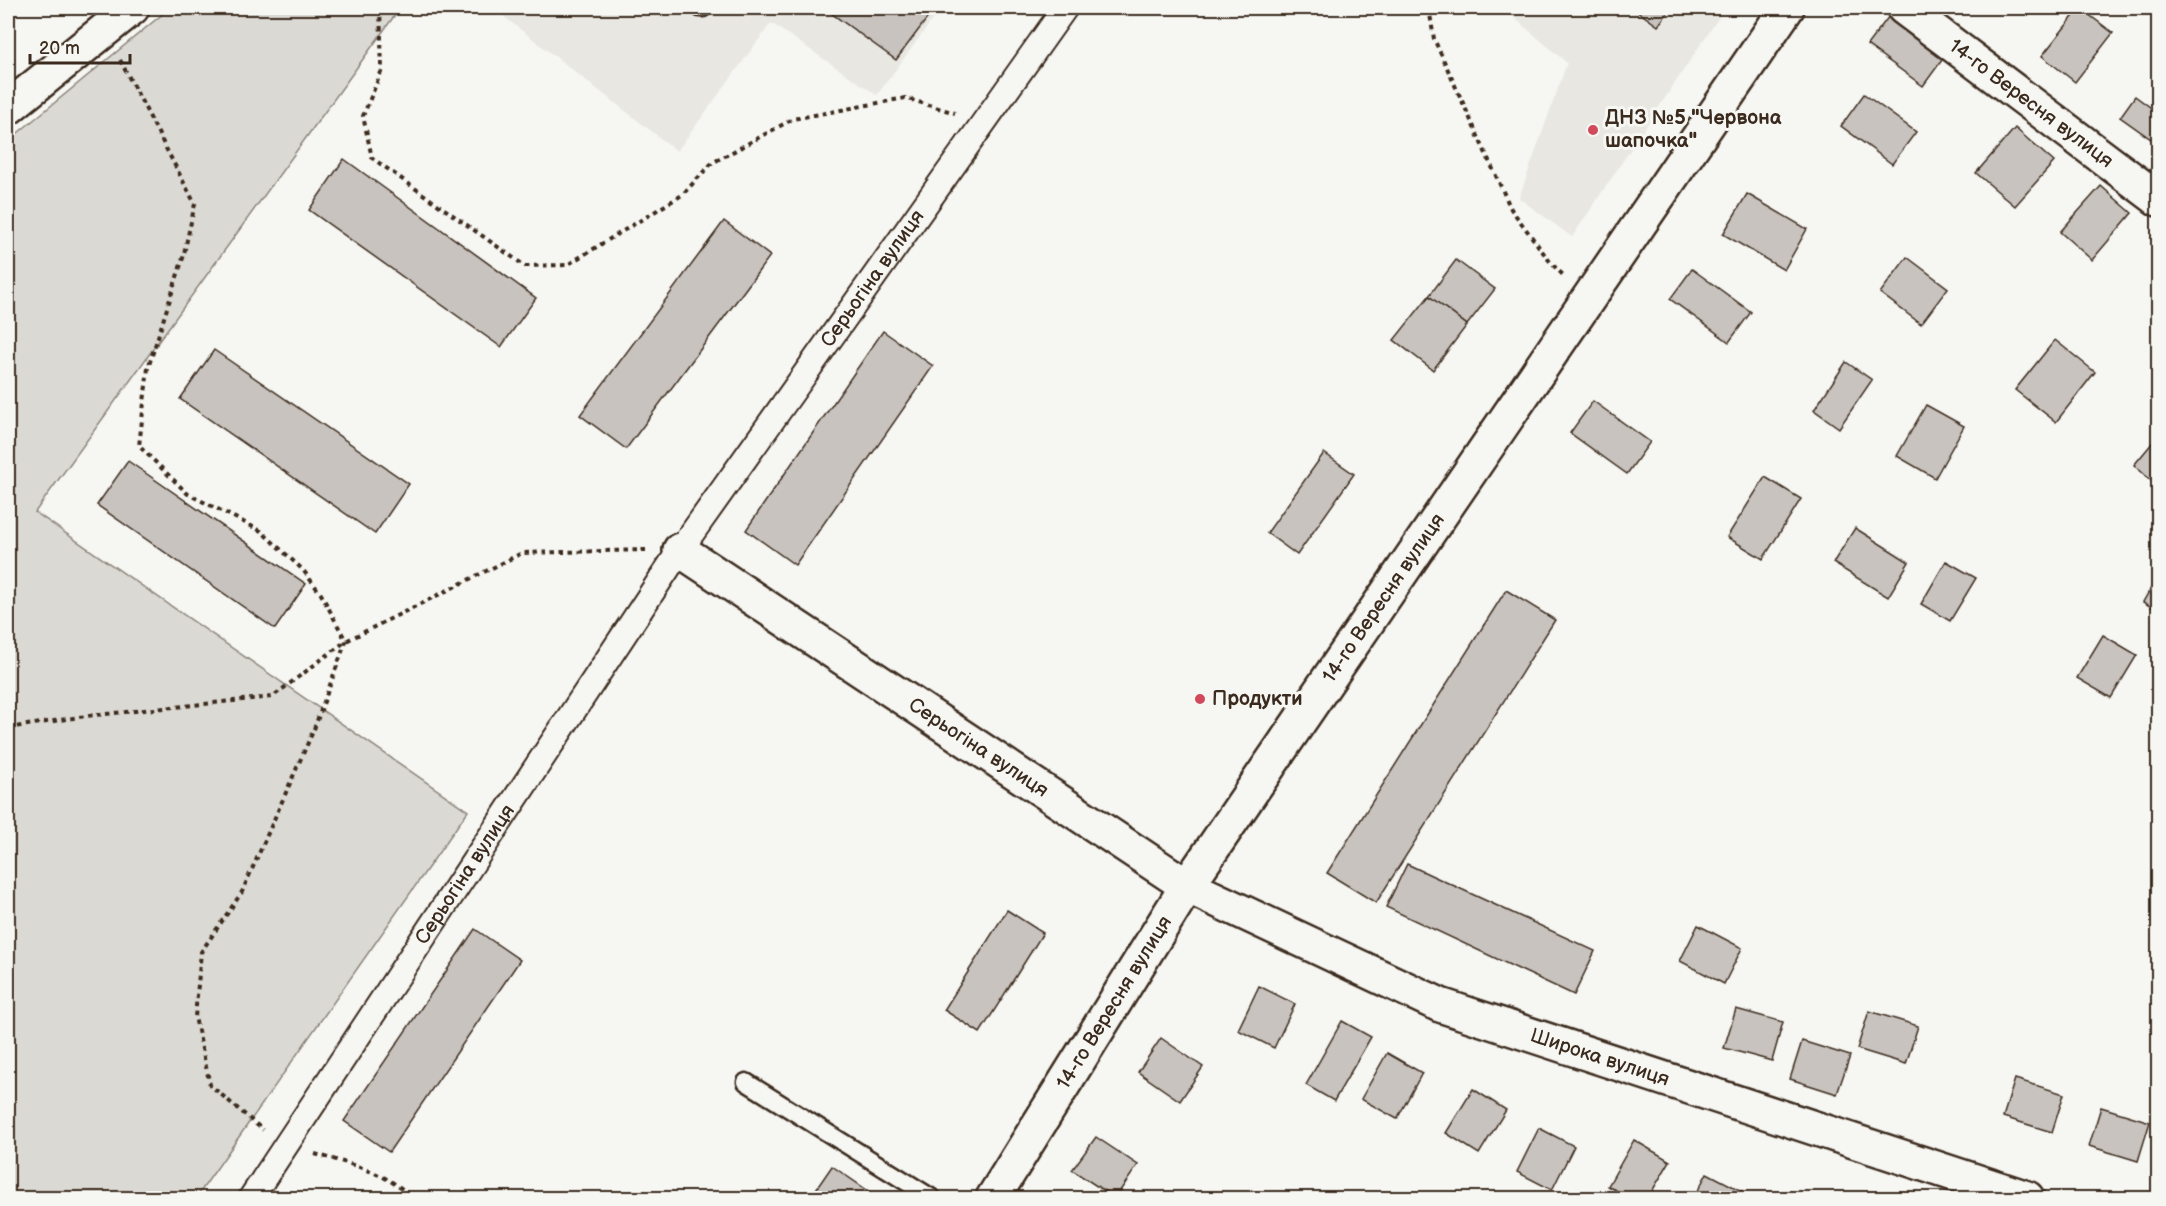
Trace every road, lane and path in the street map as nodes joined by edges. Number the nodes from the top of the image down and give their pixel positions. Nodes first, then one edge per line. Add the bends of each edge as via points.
1 (132, 8) edge
2 (380, 8) edge
3 (1065, 8) edge
4 (1429, 8) edge
5 (1787, 8) edge
6 (1904, 8) edge
7 (104, 30) junction
8 (8, 108) edge
9 (984, 122) junction
10 (2158, 198) edge
11 (1588, 298) junction
12 (680, 550) junction
13 (346, 641) junction
14 (8, 728) edge
15 (1186, 886) junction
16 (746, 1082) dead end
17 (286, 1147) junction
18 (251, 1198) edge
19 (412, 1198) edge
20 (932, 1198) edge
21 (993, 1198) edge
22 (2027, 1198) edge

1 - 7 street
2 - 9 path via 382,70 363,116 372,158 525,266 567,265 682,195 712,163 793,119 906,98
3 - 9 street, Серьогіна вулиця
4 - 11 path via 1434,39 1511,209 1551,264
5 - 11 street, 14-го Вересня вулиця
6 - 10 street, 14-го Вересня вулиця
7 - 8 street
7 - 13 path via 195,204 183,258 147,368 139,446 188,494 261,531 303,570
9 - 12 street, Серьогіна вулиця
11 - 15 street, 14-го Вересня вулиця
12 - 13 path via 522,553
12 - 15 street, Серьогіна вулиця
12 - 17 street, Серьогіна вулиця
13 - 14 path via 272,697
13 - 17 path via 314,729 242,892 201,952 195,1017 210,1085
15 - 21 street, 14-го Вересня вулиця
15 - 22 street, Широка вулиця via 1440,1005
16 - 20 lane
17 - 18 street, Серьогіна вулиця
17 - 19 path via 366,1168

